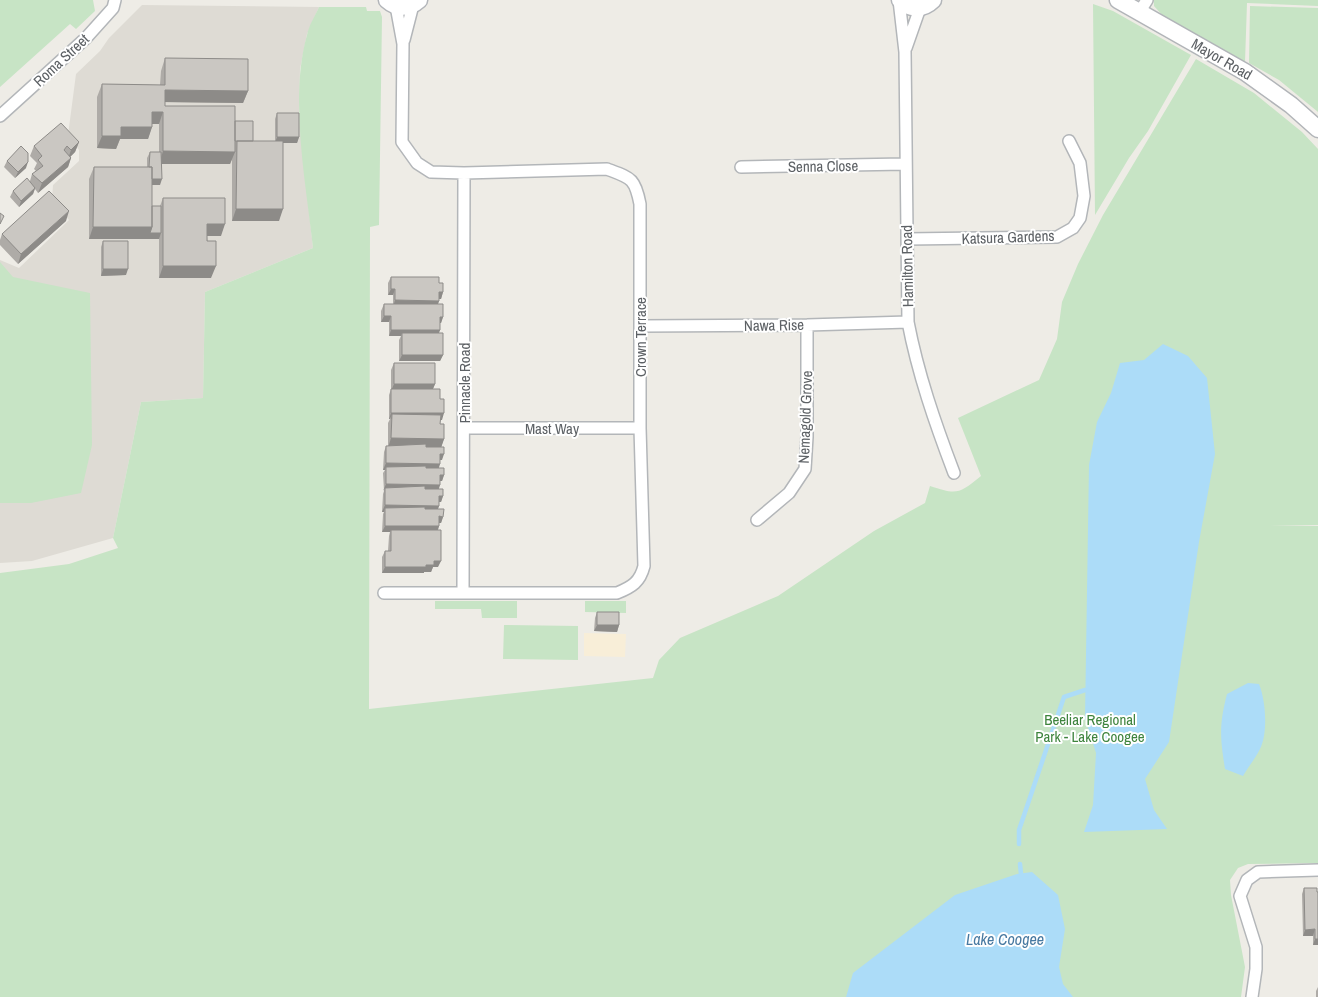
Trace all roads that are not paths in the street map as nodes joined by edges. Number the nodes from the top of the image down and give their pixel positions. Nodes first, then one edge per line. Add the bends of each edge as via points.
1 (115, 0) edge
2 (899, 0) edge
3 (1118, 0) edge
4 (416, 2) edge
5 (392, 3) edge
6 (926, 4) edge
7 (1144, 6) edge
8 (403, 44) junction
9 (904, 52) junction
10 (0, 116) edge
11 (1318, 130) edge
12 (1069, 141) dead end
13 (905, 164) junction
14 (741, 167) dead end
15 (464, 173) junction
16 (908, 239) junction
17 (908, 322) junction
18 (807, 325) junction
19 (640, 326) junction
20 (464, 428) junction
21 (640, 428) junction
22 (954, 472) dead end
23 (757, 520) dead end
24 (384, 593) dead end
25 (463, 593) junction
26 (1318, 870) edge
27 (1252, 997) edge

1 - 10 street, Roma Street via 113,8 86,38
2 - 6 main road via 908,6
2 - 9 street, Hamilton Road
3 - 7 main road, Mayor Road
4 - 5 main road via 405,7
4 - 8 street, Crown Terrace
5 - 8 street, Crown Terrace
6 - 9 street, Hamilton Road
7 - 11 main road, Mayor Road via 1285,100
8 - 15 street, Crown Terrace via 402,142 417,163 431,172
9 - 13 street, Hamilton Road
12 - 16 street, Katsura Gardens via 1080,163 1084,196 1080,218 1073,228 1057,238
13 - 14 street, Senna Close
13 - 16 street, Hamilton Road
15 - 19 street, Crown Terrace via 607,169 629,178 637,188 640,204
15 - 20 street, Pinnacle Road
16 - 17 street, Hamilton Road
17 - 18 street, Nawa Rise
17 - 22 street, Hamilton Road via 938,432
18 - 19 street, Nawa Rise
18 - 23 street, Nemagold Grove via 805,469 789,493
19 - 21 street, Crown Terrace
20 - 21 street, Mast Way
20 - 25 street, Pinnacle Road
21 - 25 street, Crown Terrace via 644,566 641,577 632,587 618,593
24 - 25 street, Crown Terrace
26 - 27 street via 1258,872 1246,880 1240,896 1256,947

